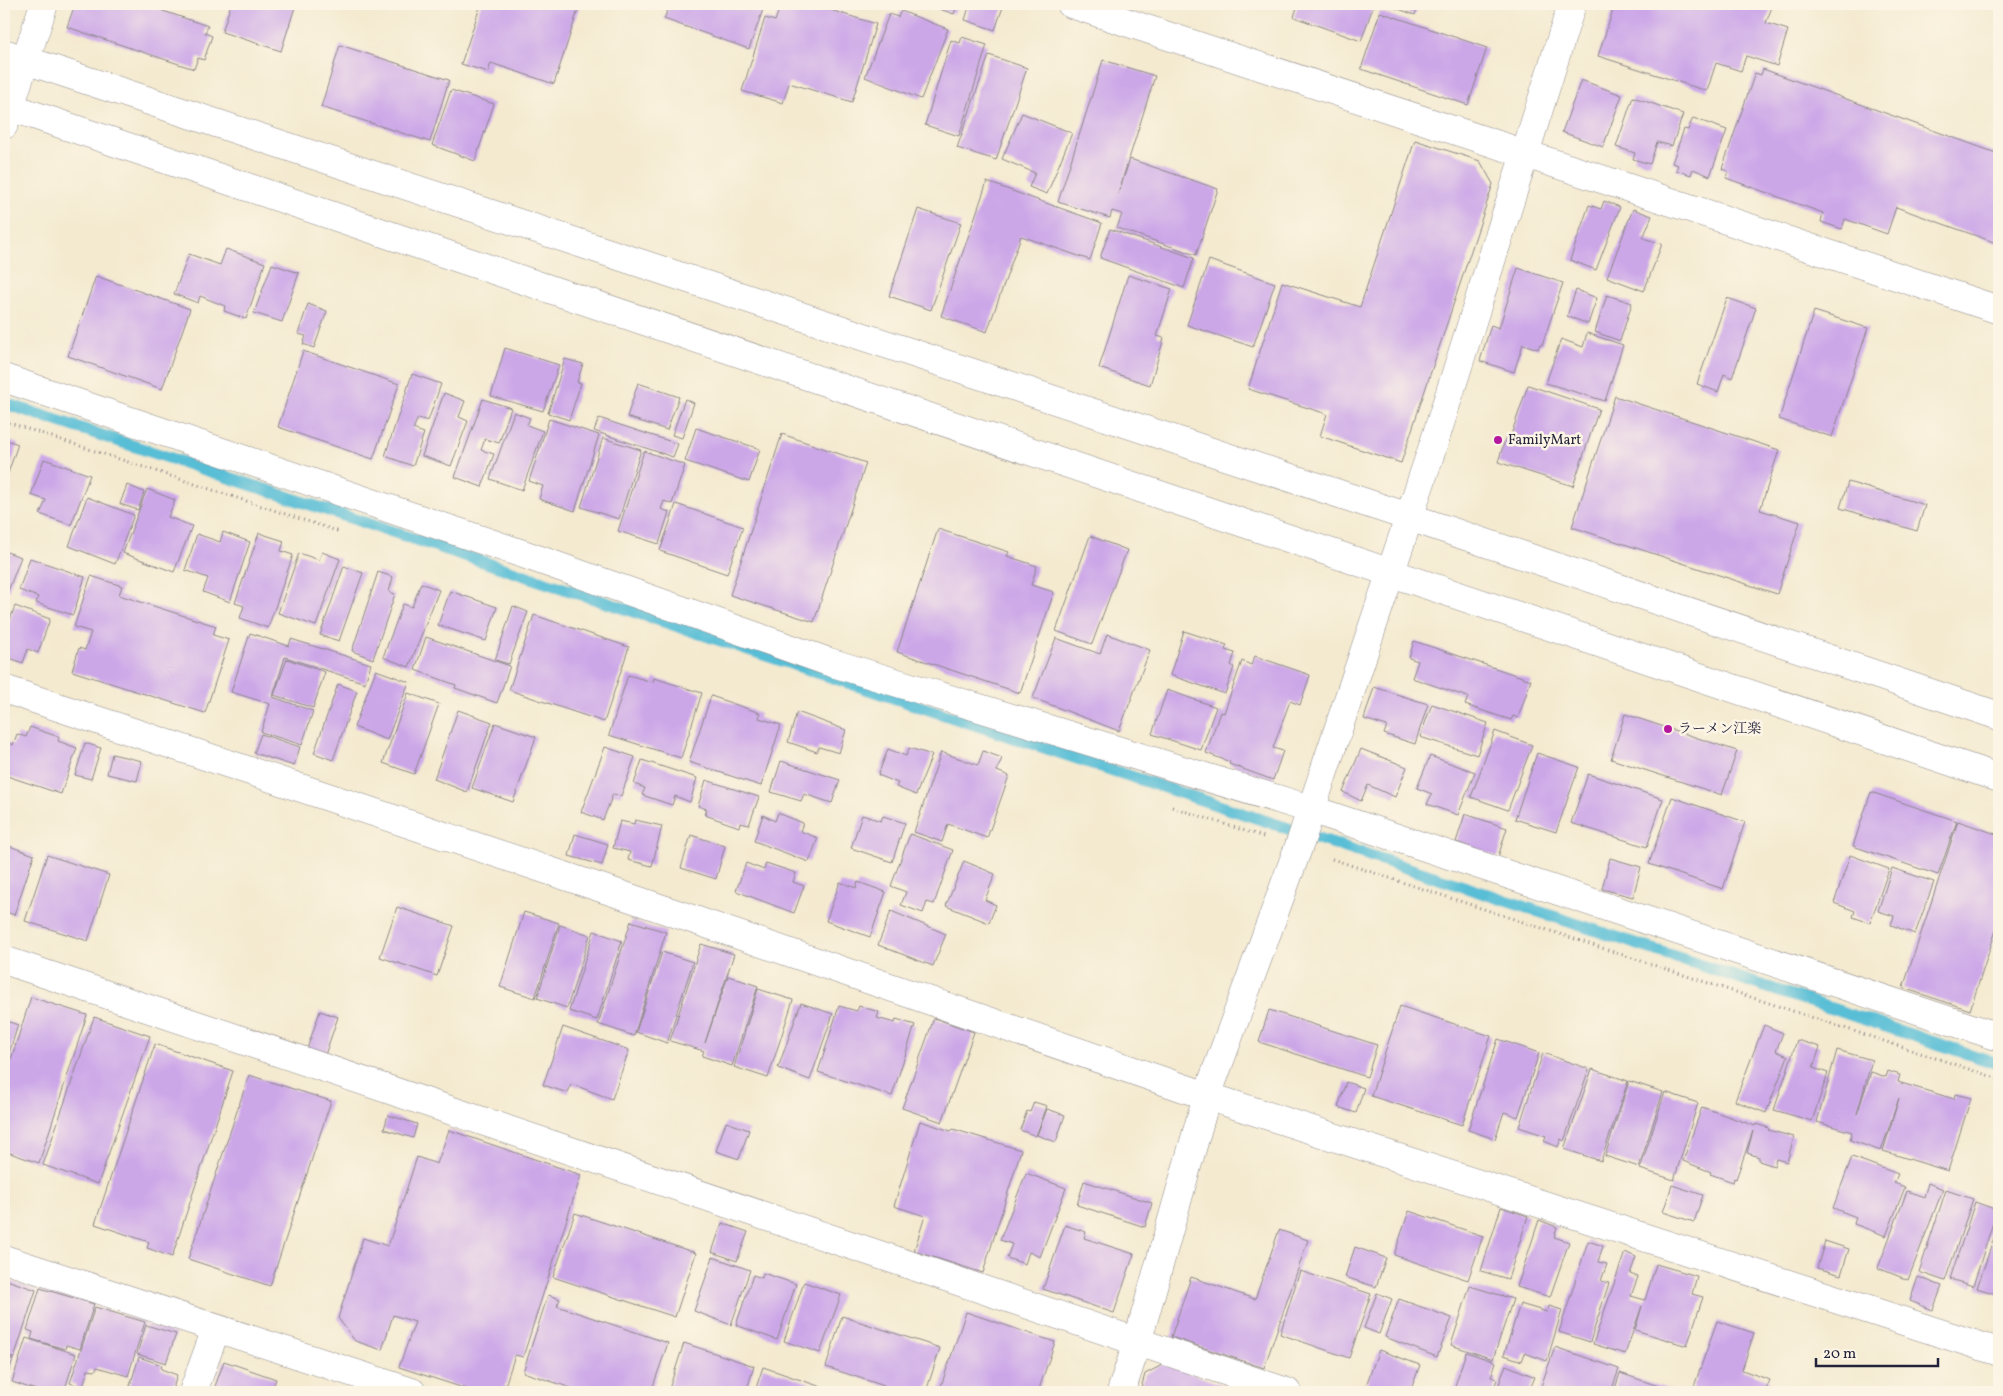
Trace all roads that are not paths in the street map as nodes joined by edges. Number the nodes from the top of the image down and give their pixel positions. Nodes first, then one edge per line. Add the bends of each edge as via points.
1 (44, 4) edge
2 (1071, 4) edge
3 (1572, 4) edge
4 (14, 56) edge
5 (6, 112) edge
6 (1524, 154) junction
7 (1999, 310) edge
8 (4, 378) edge
9 (1409, 517) junction
10 (1390, 573) junction
11 (4, 689) edge
12 (1999, 716) edge
13 (1999, 778) edge
14 (1310, 812) junction
15 (4, 960) edge
16 (1999, 1037) edge
17 (1207, 1096) junction
18 (4, 1259) edge
19 (216, 1329) junction
20 (1137, 1343) junction
21 (1999, 1352) edge
22 (193, 1392) edge
23 (412, 1392) edge
24 (1121, 1392) edge
25 (1287, 1392) edge

1 - 4 street
2 - 6 street
3 - 6 street
4 - 5 street
4 - 9 street
5 - 10 street
6 - 7 street
6 - 9 street
8 - 14 street via 526,555 826,661
9 - 10 street
9 - 12 street
10 - 13 street
10 - 14 street
11 - 17 street via 625,896
14 - 16 street
14 - 17 street
15 - 20 street
17 - 20 street
17 - 21 street
18 - 19 street
19 - 22 street
19 - 23 street
20 - 24 street
20 - 25 street

